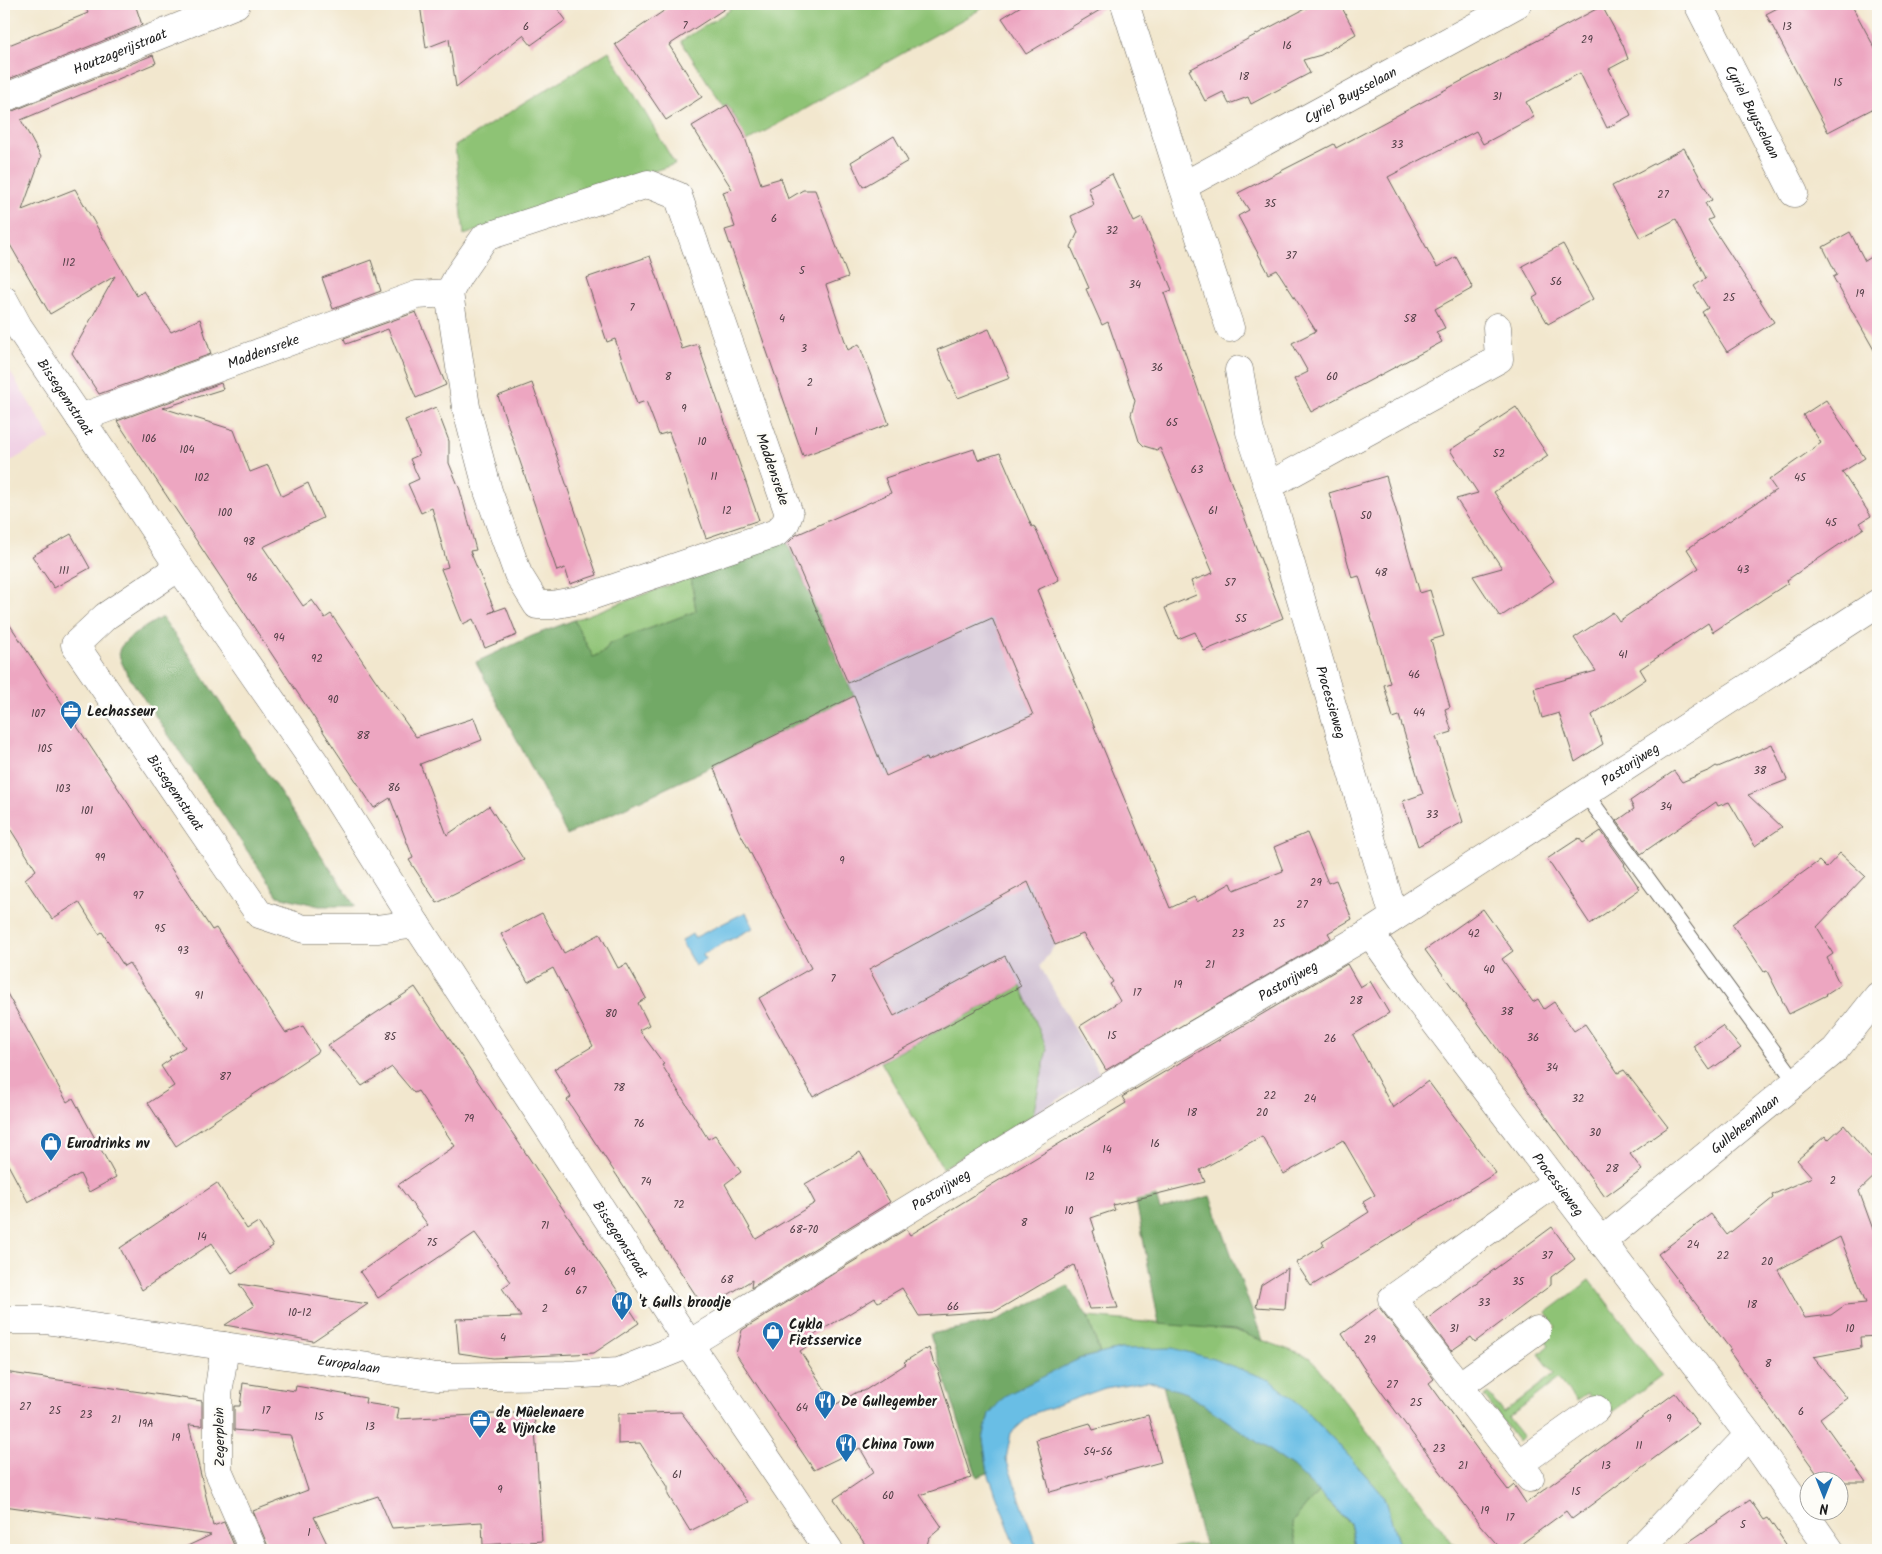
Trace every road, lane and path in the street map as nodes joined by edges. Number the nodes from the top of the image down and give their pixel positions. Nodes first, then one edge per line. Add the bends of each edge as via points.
1 (236, 4) edge
2 (1125, 4) edge
3 (1517, 4) edge
4 (1698, 4) edge
5 (4, 98) edge
6 (1182, 186) junction
7 (1794, 193) dead end
8 (449, 293) junction
9 (4, 300) edge
10 (1230, 328) dead end
11 (1497, 328) dead end
12 (1239, 370) dead end
13 (80, 418) junction
14 (1268, 486) junction
15 (180, 567) junction
16 (1878, 603) edge
17 (1585, 793) junction
18 (1394, 917) junction
19 (416, 924) junction
20 (1370, 932) junction
21 (1878, 996) edge
22 (1796, 1082) junction
23 (1556, 1182) junction
24 (1601, 1242) junction
25 (4, 1320) edge
26 (1538, 1330) dead end
27 (689, 1344) junction
28 (225, 1346) junction
29 (1459, 1386) junction
30 (1596, 1409) dead end
31 (1749, 1435) junction
32 (253, 1550) edge
33 (830, 1550) edge
34 (1639, 1550) edge
35 (1830, 1550) edge

1 - 5 street, Houtzagerijstraat
2 - 6 street
3 - 6 street, Cyriel Buysselaan
4 - 7 street, Cyriel Buysselaan
6 - 10 street
8 - 8 street, Maddensreke via 466,407 488,491 518,574 537,605 579,600 776,533 785,524 789,514 678,196 648,184 485,237
8 - 13 street, Maddensreke via 417,295
9 - 13 street, Bissegemstraat
11 - 14 street via 1499,358
12 - 14 street, Processieweg via 1250,432
13 - 15 street, Bissegemstraat
14 - 18 street, Processieweg
15 - 19 street, Bissegemstraat via 315,763
15 - 19 street, Bissegemstraat via 106,616 75,645 259,914 304,929 377,929
16 - 17 street, Pastorijweg
17 - 18 street, Pastorijweg
17 - 22 lane
18 - 20 street, Pastorijweg
19 - 27 street, Bissegemstraat
20 - 23 street, Processieweg
20 - 27 street, Pastorijweg via 1165,1052
21 - 22 street, Gulleheemlaan via 1835,1050
22 - 24 street, Gulleheemlaan
23 - 24 street, Processieweg
23 - 29 street via 1392,1299
24 - 31 street, Processieweg
25 - 28 street, Europalaan via 45,1320
26 - 29 street
27 - 28 street, Europalaan via 619,1372 437,1377
27 - 33 street, Bissegemstraat
28 - 32 street, Zegerplein via 218,1395 218,1470
29 - 30 street via 1524,1471
31 - 34 street
31 - 35 street, Processieweg

